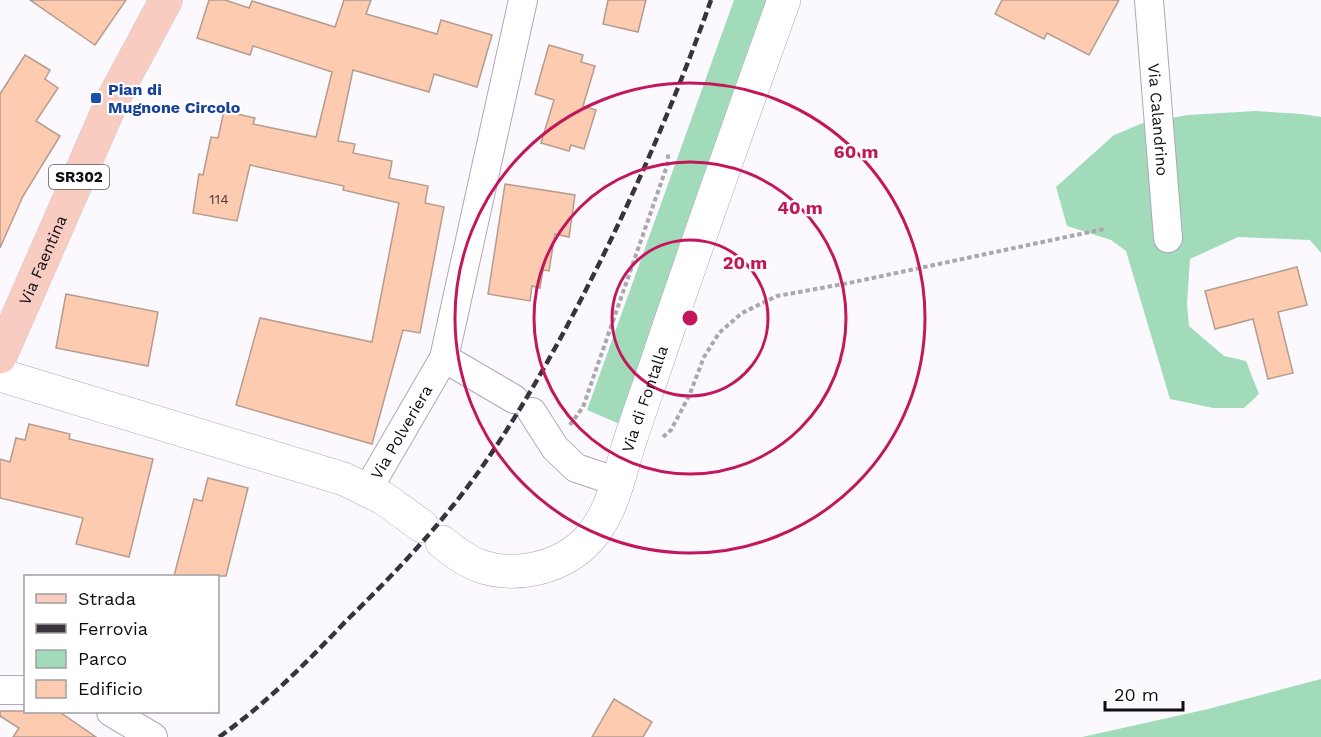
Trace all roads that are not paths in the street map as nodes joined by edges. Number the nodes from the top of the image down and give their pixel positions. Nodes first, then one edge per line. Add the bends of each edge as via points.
1 (166, 0) edge
2 (522, 0) edge
3 (784, 0) edge
4 (1149, 0) edge
5 (1168, 238) dead end
6 (0, 357) edge
7 (444, 358) junction
8 (0, 375) edge
9 (618, 482) junction
10 (368, 489) junction
11 (0, 690) edge
12 (24, 690) edge
13 (114, 713) edge
14 (153, 737) edge

1 - 6 main road, Via Faentina / SR302 via 113,99
2 - 7 street, Via Polveriera
3 - 9 street, Via di Fontalla
4 - 5 street, Via Calandrino
7 - 9 street via 523,405 555,448 576,468
7 - 10 street, Via Polveriera
8 - 10 street, Via Polveriera via 317,470
9 - 10 street, Via di Fontalla via 603,517 584,544 567,557 525,570 481,566 461,557
11 - 12 street
13 - 14 street

